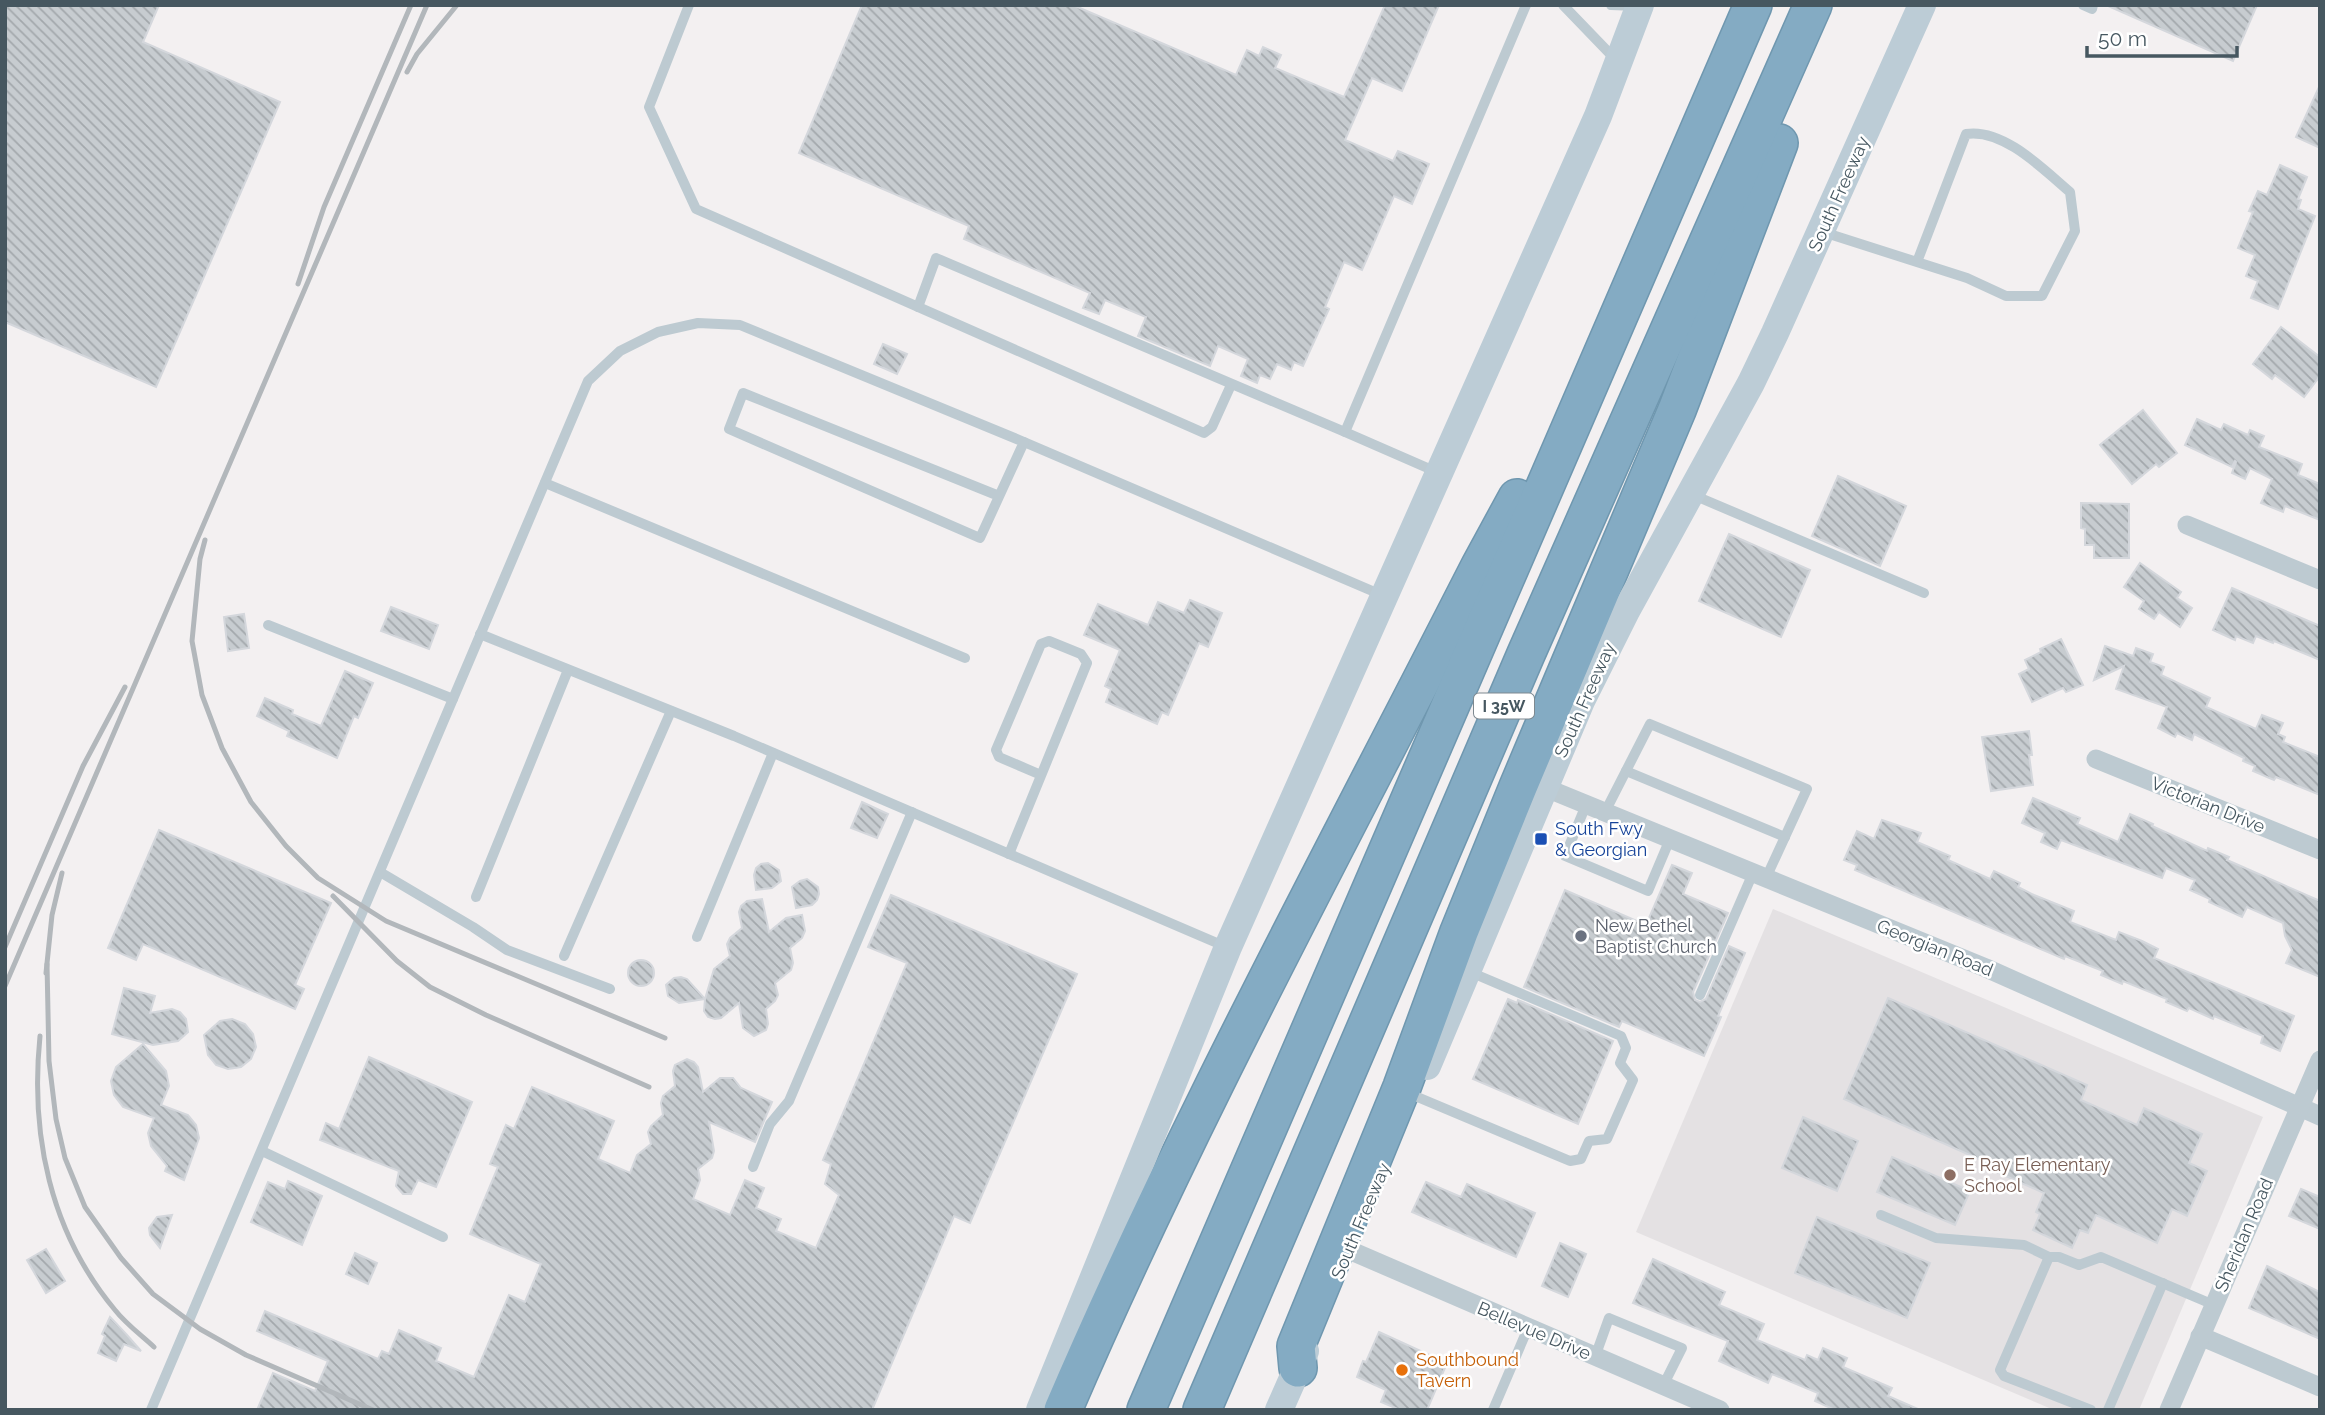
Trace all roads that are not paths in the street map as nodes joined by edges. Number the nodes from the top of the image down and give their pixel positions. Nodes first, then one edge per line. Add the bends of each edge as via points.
1 (689, 5) edge
2 (1526, 5) edge
3 (1563, 5) edge
4 (1611, 5) edge
5 (1753, 5) edge
6 (1813, 5) edge
7 (1837, 5) edge
8 (1922, 5) edge
9 (2083, 5) edge
10 (2094, 5) edge
11 (1640, 6) edge
12 (1619, 62) junction
13 (1822, 232) junction
14 (1917, 262) junction
15 (918, 307) junction
16 (1590, 382) junction
17 (1231, 384) junction
18 (1345, 432) junction
19 (1024, 442) junction
20 (1439, 473) junction
21 (545, 483) junction
22 (1691, 493) junction
23 (999, 496) junction
24 (2187, 525) dead end
25 (2320, 580) edge
26 (1924, 593) dead end
27 (1384, 596) junction
28 (268, 625) dead end
29 (480, 634) junction
30 (965, 658) dead end
31 (568, 670) junction
32 (453, 699) junction
33 (671, 711) junction
34 (773, 753) junction
35 (2096, 759) dead end
36 (1626, 771) junction
37 (1041, 775) junction
38 (1546, 788) junction
39 (1586, 805) junction
40 (912, 812) junction
41 (1605, 812) junction
42 (1785, 838) junction
43 (1670, 839) junction
44 (2320, 850) edge
45 (1009, 854) junction
46 (380, 872) junction
47 (1759, 876) junction
48 (476, 897) dead end
49 (697, 937) dead end
50 (1228, 947) junction
51 (564, 956) dead end
52 (1468, 971) junction
53 (610, 989) dead end
54 (1700, 995) dead end
55 (2320, 1060) edge
56 (1415, 1096) junction
57 (2299, 1108) junction
58 (2320, 1116) edge
59 (262, 1151) junction
60 (752, 1167) dead end
61 (1881, 1215) dead end
62 (443, 1237) dead end
63 (1349, 1250) junction
64 (2049, 1257) junction
65 (2163, 1283) junction
66 (2214, 1305) junction
67 (1528, 1328) junction
68 (2200, 1336) junction
69 (1595, 1357) junction
70 (1298, 1367) junction
71 (1663, 1386) junction
72 (2320, 1387) edge
73 (152, 1410) edge
74 (1040, 1410) edge
75 (1063, 1410) edge
76 (1146, 1410) edge
77 (1202, 1410) edge
78 (1279, 1410) edge
79 (1493, 1410) edge
80 (1720, 1410) edge
81 (2091, 1410) edge
82 (2108, 1410) edge
83 (2169, 1410) edge

1 - 15 lane via 649,107 696,209
2 - 18 lane
3 - 12 lane
4 - 11 lane
5 - 16 highway, I 35W
6 - 77 highway, I 35W via 1526,654
7 - 70 highway via 1677,410 1459,932 1402,1087 1296,1346
8 - 13 main road, South Freeway
9 - 10 lane via 2092,9
11 - 12 main road
12 - 20 main road
13 - 14 lane
13 - 22 main road, South Freeway via 1751,383
14 - 14 lane via 2006,296 2042,296 2075,230 2070,192 2017,148 1979,132 1966,134
15 - 17 lane via 1204,433 1212,427
15 - 17 lane via 936,258
16 - 75 highway via 1480,566 1203,1108
16 - 76 highway, I 35W
17 - 18 lane
18 - 20 lane
19 - 21 lane via 740,325 698,323 658,332 620,351 588,381
19 - 23 lane
19 - 27 lane
20 - 27 main road
21 - 29 lane
21 - 30 lane
22 - 26 lane
22 - 38 main road, South Freeway via 1581,701
23 - 23 lane via 980,538 729,429 743,393
24 - 25 street
27 - 50 main road
28 - 32 lane
29 - 31 lane
29 - 32 lane
31 - 33 lane
31 - 48 lane
32 - 46 lane
33 - 34 lane
33 - 51 lane
34 - 40 lane
34 - 49 lane
35 - 44 street, Victorian Drive
36 - 41 lane
36 - 42 lane
36 - 42 lane via 1650,724 1807,789
37 - 37 lane via 1087,663 1081,654 1049,641 1041,644 996,751 999,757
37 - 45 lane
38 - 39 street, Georgian Road
38 - 52 main road, South Freeway
39 - 41 street, Georgian Road
39 - 43 lane via 1565,856 1648,891
40 - 45 lane
40 - 60 lane via 789,1101 770,1124
41 - 43 street, Georgian Road
42 - 47 lane
43 - 47 street, Georgian Road
45 - 50 lane
46 - 53 lane via 507,950
46 - 59 lane
47 - 54 lane
47 - 57 street, Georgian Road via 1986,968
50 - 74 main road
52 - 56 main road, South Freeway
52 - 56 lane via 1621,1036 1626,1048 1620,1063 1633,1080 1607,1139 1590,1141 1581,1159 1570,1161
55 - 57 street, Sheridan Road
56 - 63 main road, South Freeway
57 - 58 street, Georgian Road
57 - 66 street, Sheridan Road
59 - 62 lane
59 - 73 lane
61 - 64 lane via 1936,1238 2024,1245
63 - 67 street, Bellevue Drive
63 - 70 main road, South Freeway
64 - 65 lane via 2079,1265 2101,1257
64 - 81 lane via 2000,1370 2004,1376
65 - 66 lane
65 - 82 lane
66 - 68 street, Sheridan Road
67 - 69 street, Bellevue Drive
67 - 79 lane
68 - 72 street
68 - 83 street, Sheridan Road
69 - 71 street, Bellevue Drive
69 - 71 lane via 1609,1318 1682,1348
70 - 78 main road, South Freeway
71 - 80 street, Bellevue Drive

